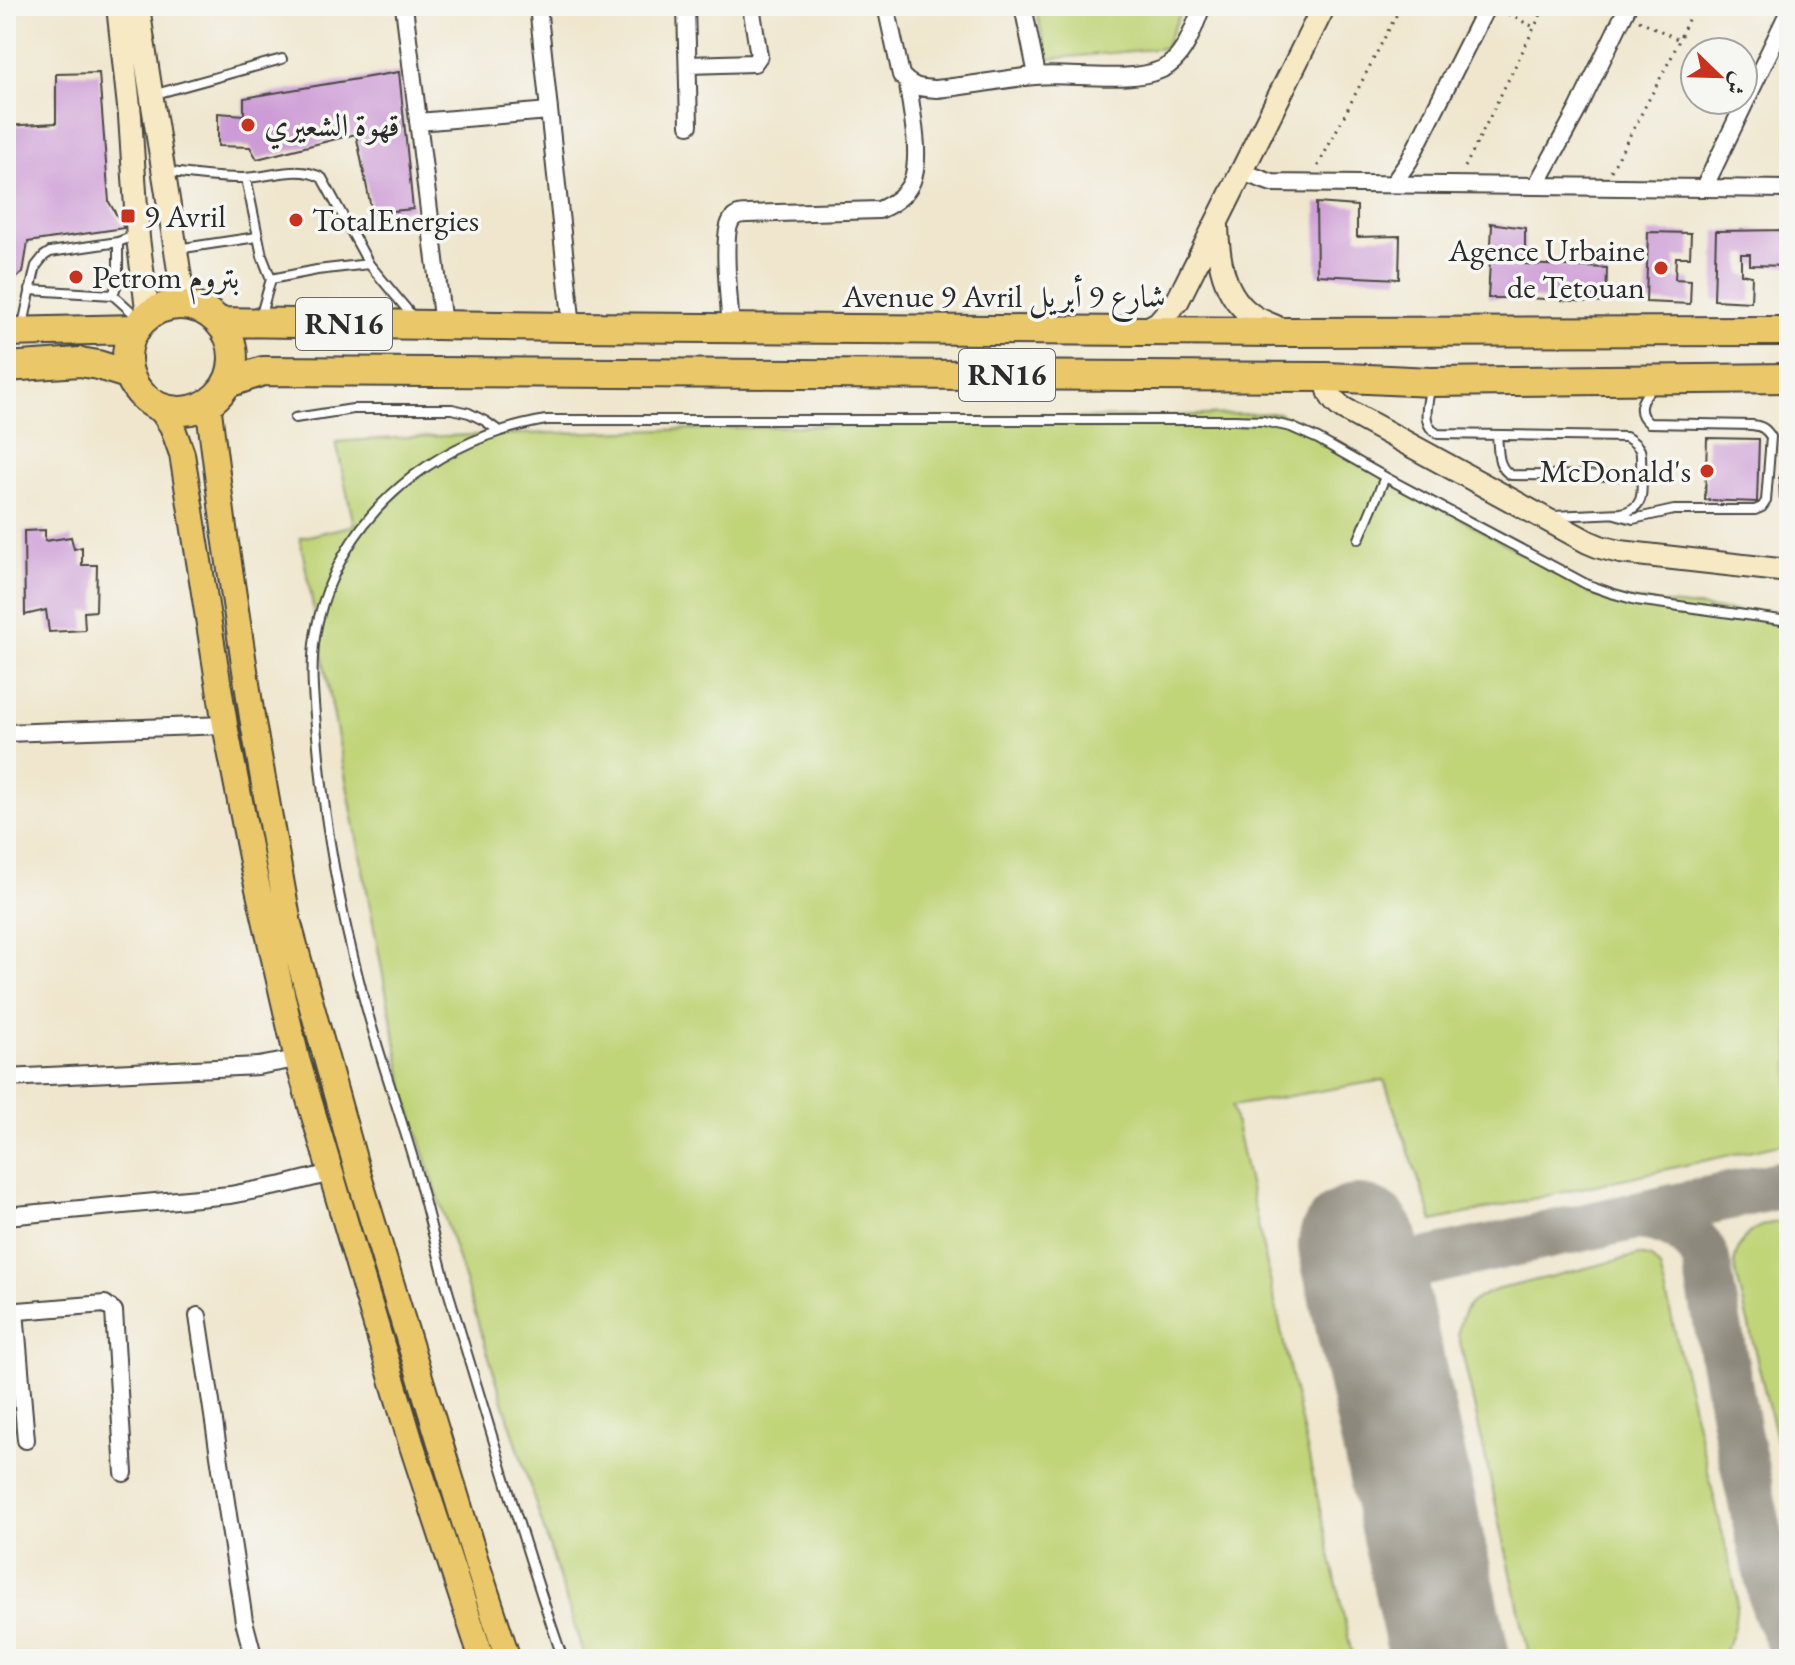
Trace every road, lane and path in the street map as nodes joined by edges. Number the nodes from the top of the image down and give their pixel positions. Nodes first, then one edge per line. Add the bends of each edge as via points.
1 (118, 6) edge
2 (138, 6) edge
3 (404, 6) edge
4 (538, 6) edge
5 (686, 6) edge
6 (751, 6) edge
7 (886, 6) edge
8 (1023, 6) edge
9 (1202, 6) edge
10 (1324, 6) edge
11 (1401, 6) edge
12 (1488, 6) edge
13 (1545, 6) edge
14 (1694, 6) edge
15 (1626, 10) edge
16 (1789, 11) edge
17 (1535, 27) junction
18 (1681, 36) edge
19 (1679, 40) joint
20 (282, 59) dead end
21 (688, 65) junction
22 (1037, 75) junction
23 (908, 84) junction
24 (151, 95) junction
25 (549, 111) junction
26 (418, 122) junction
27 (689, 125) dead end
28 (162, 171) junction
29 (1242, 172) junction
30 (246, 178) junction
31 (1309, 183) junction
32 (1393, 184) junction
33 (1456, 185) junction
34 (1536, 186) junction
35 (1603, 187) junction
36 (1704, 188) junction
37 (1789, 189) edge
38 (1217, 222) junction
39 (257, 237) junction
40 (128, 238) junction
41 (176, 249) junction
42 (369, 264) junction
43 (271, 279) junction
44 (30, 290) junction
45 (113, 295) junction
46 (184, 305) junction
47 (142, 322) junction
48 (220, 322) junction
49 (259, 322) junction
50 (431, 325) junction
51 (572, 327) junction
52 (731, 328) junction
53 (1143, 331) junction
54 (1789, 331) edge
55 (14, 332) edge
56 (1287, 332) junction
57 (6, 367) edge
58 (130, 375) junction
59 (1326, 377) junction
60 (1789, 378) edge
61 (1661, 380) junction
62 (1431, 382) junction
63 (228, 383) junction
64 (208, 403) junction
65 (160, 408) junction
66 (295, 418) dead end
67 (499, 431) junction
68 (1497, 435) junction
69 (1641, 476) junction
70 (1385, 477) junction
71 (1614, 514) junction
72 (1541, 517) junction
73 (1359, 539) dead end
74 (1789, 571) edge
75 (1789, 621) edge
76 (225, 725) junction
77 (6, 733) edge
78 (297, 1059) junction
79 (6, 1078) edge
80 (331, 1173) junction
81 (6, 1216) edge
82 (10, 1311) edge
83 (198, 1316) dead end
84 (26, 1440) dead end
85 (124, 1473) dead end
86 (254, 1659) edge
87 (482, 1659) edge
88 (508, 1659) edge
89 (563, 1659) edge

1 - 40 street via 130,116
2 - 24 street
3 - 26 street
4 - 25 street
5 - 21 street
6 - 21 street via 757,61
7 - 23 street via 901,75
8 - 22 street
9 - 22 street via 1179,54 1155,73
10 - 29 street
11 - 31 path
12 - 17 path
12 - 32 street
13 - 17 path
14 - 18 path
15 - 19 path
15 - 34 street
16 - 36 street
17 - 33 path
19 - 35 path
20 - 24 lane
21 - 27 street
22 - 23 street via 936,89
23 - 52 street via 915,167 912,182 893,204 879,210 747,214 731,220
24 - 28 street
25 - 26 street
25 - 51 street
26 - 50 street
28 - 30 lane
28 - 41 street
29 - 31 street via 1267,182
29 - 38 street
30 - 39 lane
30 - 42 lane via 303,171 322,178
31 - 32 street
32 - 33 street
33 - 34 street
34 - 35 street
35 - 36 street
36 - 37 street
38 - 53 street via 1178,300
38 - 56 street via 1217,248 1231,294 1253,316
39 - 41 lane
39 - 43 lane
40 - 44 lane via 50,252 36,266
40 - 45 lane
40 - 47 street
41 - 46 street
42 - 43 lane
42 - 50 lane
43 - 49 lane
44 - 45 lane
44 - 55 lane
45 - 47 lane
46 - 47 highway via 165,307
46 - 48 highway, RN16
47 - 55 highway
47 - 58 highway via 129,344
48 - 49 highway, Avenue 9 Avril شارع 9 أبريل / RN16
48 - 63 highway via 233,351
49 - 50 highway, Avenue 9 Avril شارع 9 أبريل / RN16
50 - 51 highway, Avenue 9 Avril شارع 9 أبريل / RN16
51 - 52 highway, Avenue 9 Avril شارع 9 أبريل / RN16
52 - 53 highway, Avenue 9 Avril شارع 9 أبريل / RN16
53 - 56 highway, Avenue 9 Avril شارع 9 أبريل / RN16
54 - 56 highway, Avenue 9 Avril شارع 9 أبريل / RN16
57 - 58 highway via 80,362
58 - 65 highway via 137,389
59 - 62 highway, RN16
59 - 63 highway, RN16 via 263,371
59 - 72 street via 1329,395 1344,409
60 - 61 highway, RN16
61 - 62 highway, RN16
61 - 71 lane via 1640,407 1649,423 1752,425 1767,430 1771,437 1766,501 1755,510 1674,510 1633,519
62 - 68 lane via 1426,422 1431,430 1448,436
63 - 64 highway, RN16
64 - 65 highway via 176,412
64 - 88 main road via 252,717 295,946 357,1170
65 - 76 main road via 182,454
66 - 67 lane via 353,409 443,409 469,413
67 - 70 lane via 546,420 584,419 1263,421 1318,439
67 - 89 lane via 419,471 373,513 327,592 313,650 312,681 327,824 361,988
68 - 69 lane via 1626,437 1640,450
68 - 69 lane via 1501,466 1511,475
69 - 71 lane via 1637,505
70 - 73 lane
70 - 75 lane via 1611,593
71 - 72 lane
72 - 74 street via 1610,550
76 - 77 street
76 - 78 main road
78 - 79 street via 258,1066
78 - 80 main road
80 - 81 street via 230,1195
80 - 87 main road
82 - 84 street
82 - 85 street via 105,1304 114,1311
83 - 86 street

